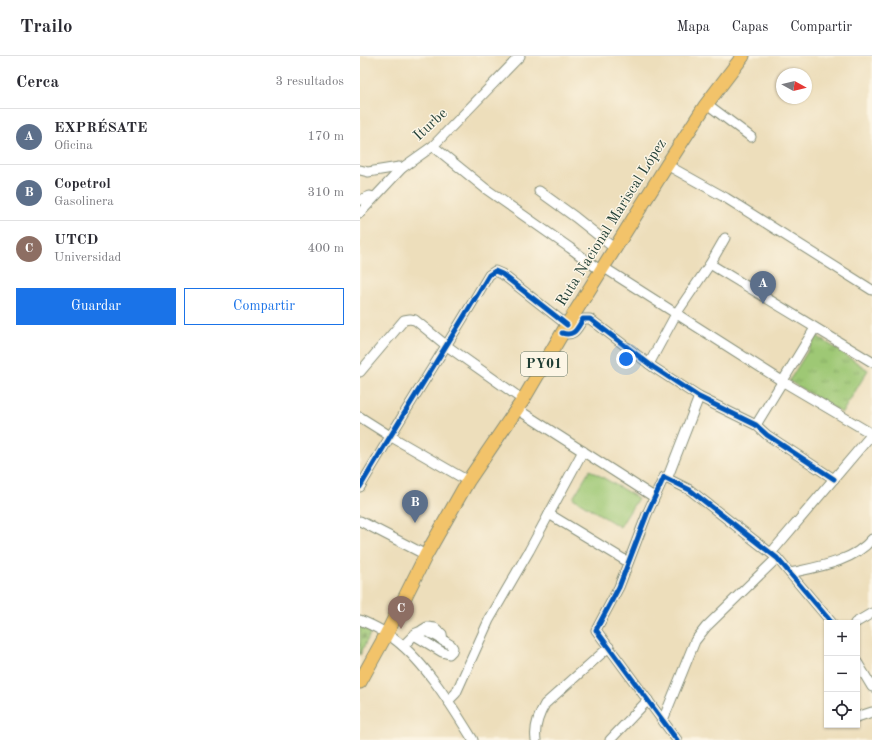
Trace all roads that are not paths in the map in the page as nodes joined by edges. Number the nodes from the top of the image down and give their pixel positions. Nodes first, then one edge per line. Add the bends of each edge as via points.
1 (520, 56) edge
2 (743, 56) edge
3 (707, 104) junction
4 (751, 137) dead end
5 (433, 146) junction
6 (666, 165) junction
7 (402, 168) junction
8 (360, 170) edge
9 (539, 192) dead end
10 (374, 197) junction
11 (360, 200) edge
12 (360, 213) edge
13 (725, 238) dead end
14 (614, 248) junction
15 (710, 264) junction
16 (602, 269) junction
17 (872, 290) edge
18 (676, 314) junction
19 (815, 328) junction
20 (565, 329) junction
21 (447, 346) junction
22 (872, 362) edge
23 (649, 364) junction
24 (360, 372) edge
25 (782, 381) junction
26 (699, 397) junction
27 (520, 405) junction
28 (360, 416) edge
29 (756, 424) junction
30 (872, 434) edge
31 (390, 436) junction
32 (583, 452) junction
33 (667, 479) junction
34 (834, 479) junction
35 (468, 481) junction
36 (360, 487) edge
37 (654, 497) junction
38 (549, 514) junction
39 (360, 521) edge
40 (872, 539) edge
41 (426, 555) junction
42 (774, 555) junction
43 (628, 562) junction
44 (790, 573) junction
45 (872, 613) edge
46 (360, 620) edge
47 (829, 620) edge
48 (860, 620) edge
49 (387, 633) junction
50 (418, 633) junction
51 (403, 646) junction
52 (609, 647) junction
53 (860, 667) edge
54 (360, 682) edge
55 (872, 687) edge
56 (648, 700) junction
57 (448, 701) junction
58 (872, 712) edge
59 (860, 716) edge
60 (663, 720) junction
61 (473, 740) edge
62 (536, 740) edge
63 (610, 740) edge
64 (678, 740) edge

1 - 5 street, Iturbe
2 - 3 highway, Ruta Nacional Mariscal López / PY01
3 - 4 street
3 - 6 highway, Ruta Nacional Mariscal López / PY01
5 - 7 street, Iturbe
5 - 16 street via 486,189
6 - 14 highway, Ruta Nacional Mariscal López / PY01
6 - 17 street via 726,198
7 - 8 street via 368,172
7 - 10 street, Iturbe
9 - 14 street
10 - 11 street
10 - 12 street, Iturbe
13 - 15 street
14 - 16 highway, Ruta Nacional Mariscal López / PY01
15 - 18 street
15 - 19 street
16 - 18 street
16 - 20 highway, Ruta Nacional Mariscal López / PY01
18 - 23 street
18 - 25 street
19 - 22 street
19 - 25 street
20 - 21 street via 502,274 494,271 489,275
20 - 23 street via 568,335 573,334 583,319 590,319
20 - 27 highway, Ruta Nacional Mariscal López / PY01
21 - 24 street via 415,320 404,320
21 - 27 street
21 - 31 street
23 - 26 street
25 - 29 street
25 - 30 street
26 - 29 street
26 - 33 street
27 - 32 street
27 - 35 highway, Ruta Nacional Mariscal López / PY01
28 - 31 street
29 - 34 street via 767,435
30 - 34 street
31 - 35 street
31 - 36 street
32 - 37 street
32 - 38 street
33 - 37 street via 664,477
33 - 42 street via 690,490
34 - 42 street
35 - 41 highway, Ruta Nacional Mariscal López / PY01
37 - 43 street
38 - 43 street
38 - 57 street via 489,620 456,693
39 - 41 street
40 - 44 street via 866,546 836,563
41 - 49 highway, Ruta Nacional Mariscal López / PY01
42 - 44 street
42 - 60 street via 695,641
43 - 52 street via 619,587 596,630
44 - 47 street
45 - 48 street
46 - 49 street
49 - 51 street
49 - 54 highway, Ruta Nacional Mariscal López / PY01
50 - 50 street via 446,654 453,650 443,641 442,634 437,629 427,627
50 - 51 street
51 - 57 street
52 - 56 street
52 - 62 street via 545,704 538,716
53 - 55 street
56 - 60 street
56 - 63 street
57 - 61 street
58 - 59 street
60 - 64 street

